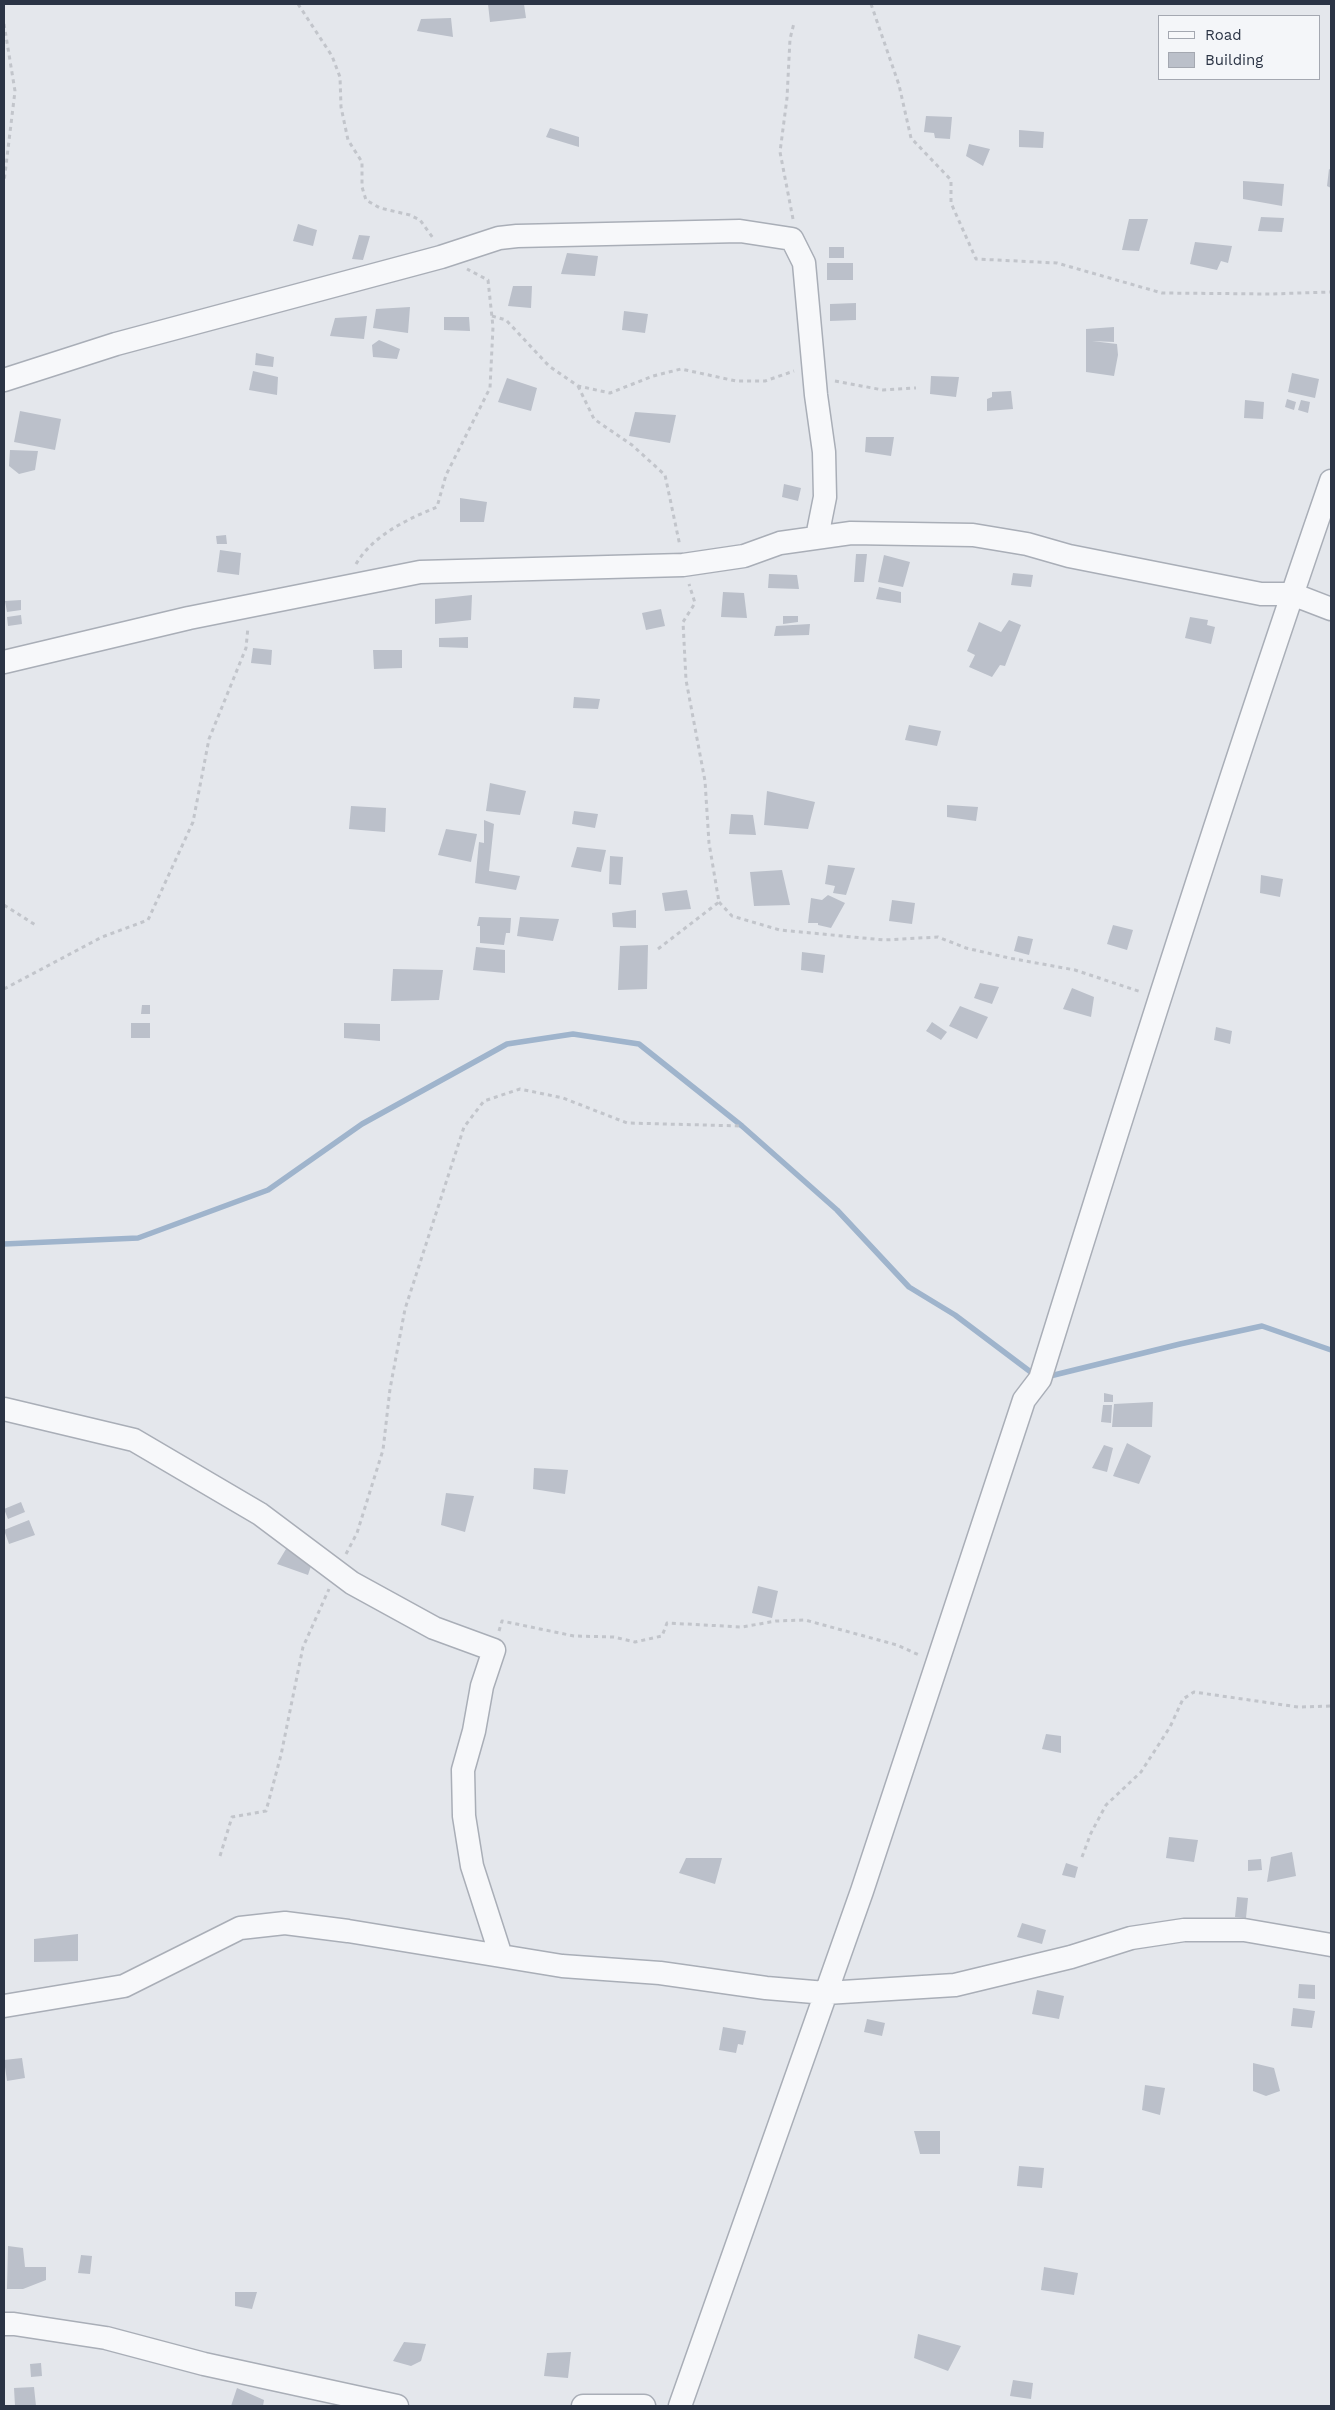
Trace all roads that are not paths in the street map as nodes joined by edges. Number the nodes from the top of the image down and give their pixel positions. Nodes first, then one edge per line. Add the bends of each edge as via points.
1 (4, 380) edge
2 (1330, 486) edge
3 (817, 537) junction
4 (1292, 594) junction
5 (1331, 610) edge
6 (4, 662) edge
7 (4, 1409) edge
8 (1331, 1945) edge
9 (500, 1956) junction
10 (826, 1994) junction
11 (4, 2006) edge
12 (4, 2324) edge
13 (397, 2406) edge
14 (583, 2406) edge
15 (644, 2406) edge
16 (680, 2406) edge

1 - 3 street via 116,344 441,257 499,238 740,232 792,239 804,263 824,452 825,497
2 - 4 street
3 - 4 street via 851,533 973,536 1027,544 1069,556 1262,594
3 - 6 street via 780,543 744,556 683,565 420,572 189,618
4 - 5 street
4 - 10 street via 1159,997 1040,1379 1024,1400
7 - 9 street via 134,1440 260,1514 336,1573 434,1628 494,1650 482,1686 463,1770 464,1816 472,1866
8 - 10 street via 1244,1930 1184,1930 1131,1938 1071,1957 955,1985
9 - 10 street via 562,1966 660,1973
9 - 11 street via 285,1924 240,1928 124,1986
10 - 16 street
12 - 13 street via 106,2338 204,2364
14 - 15 street

